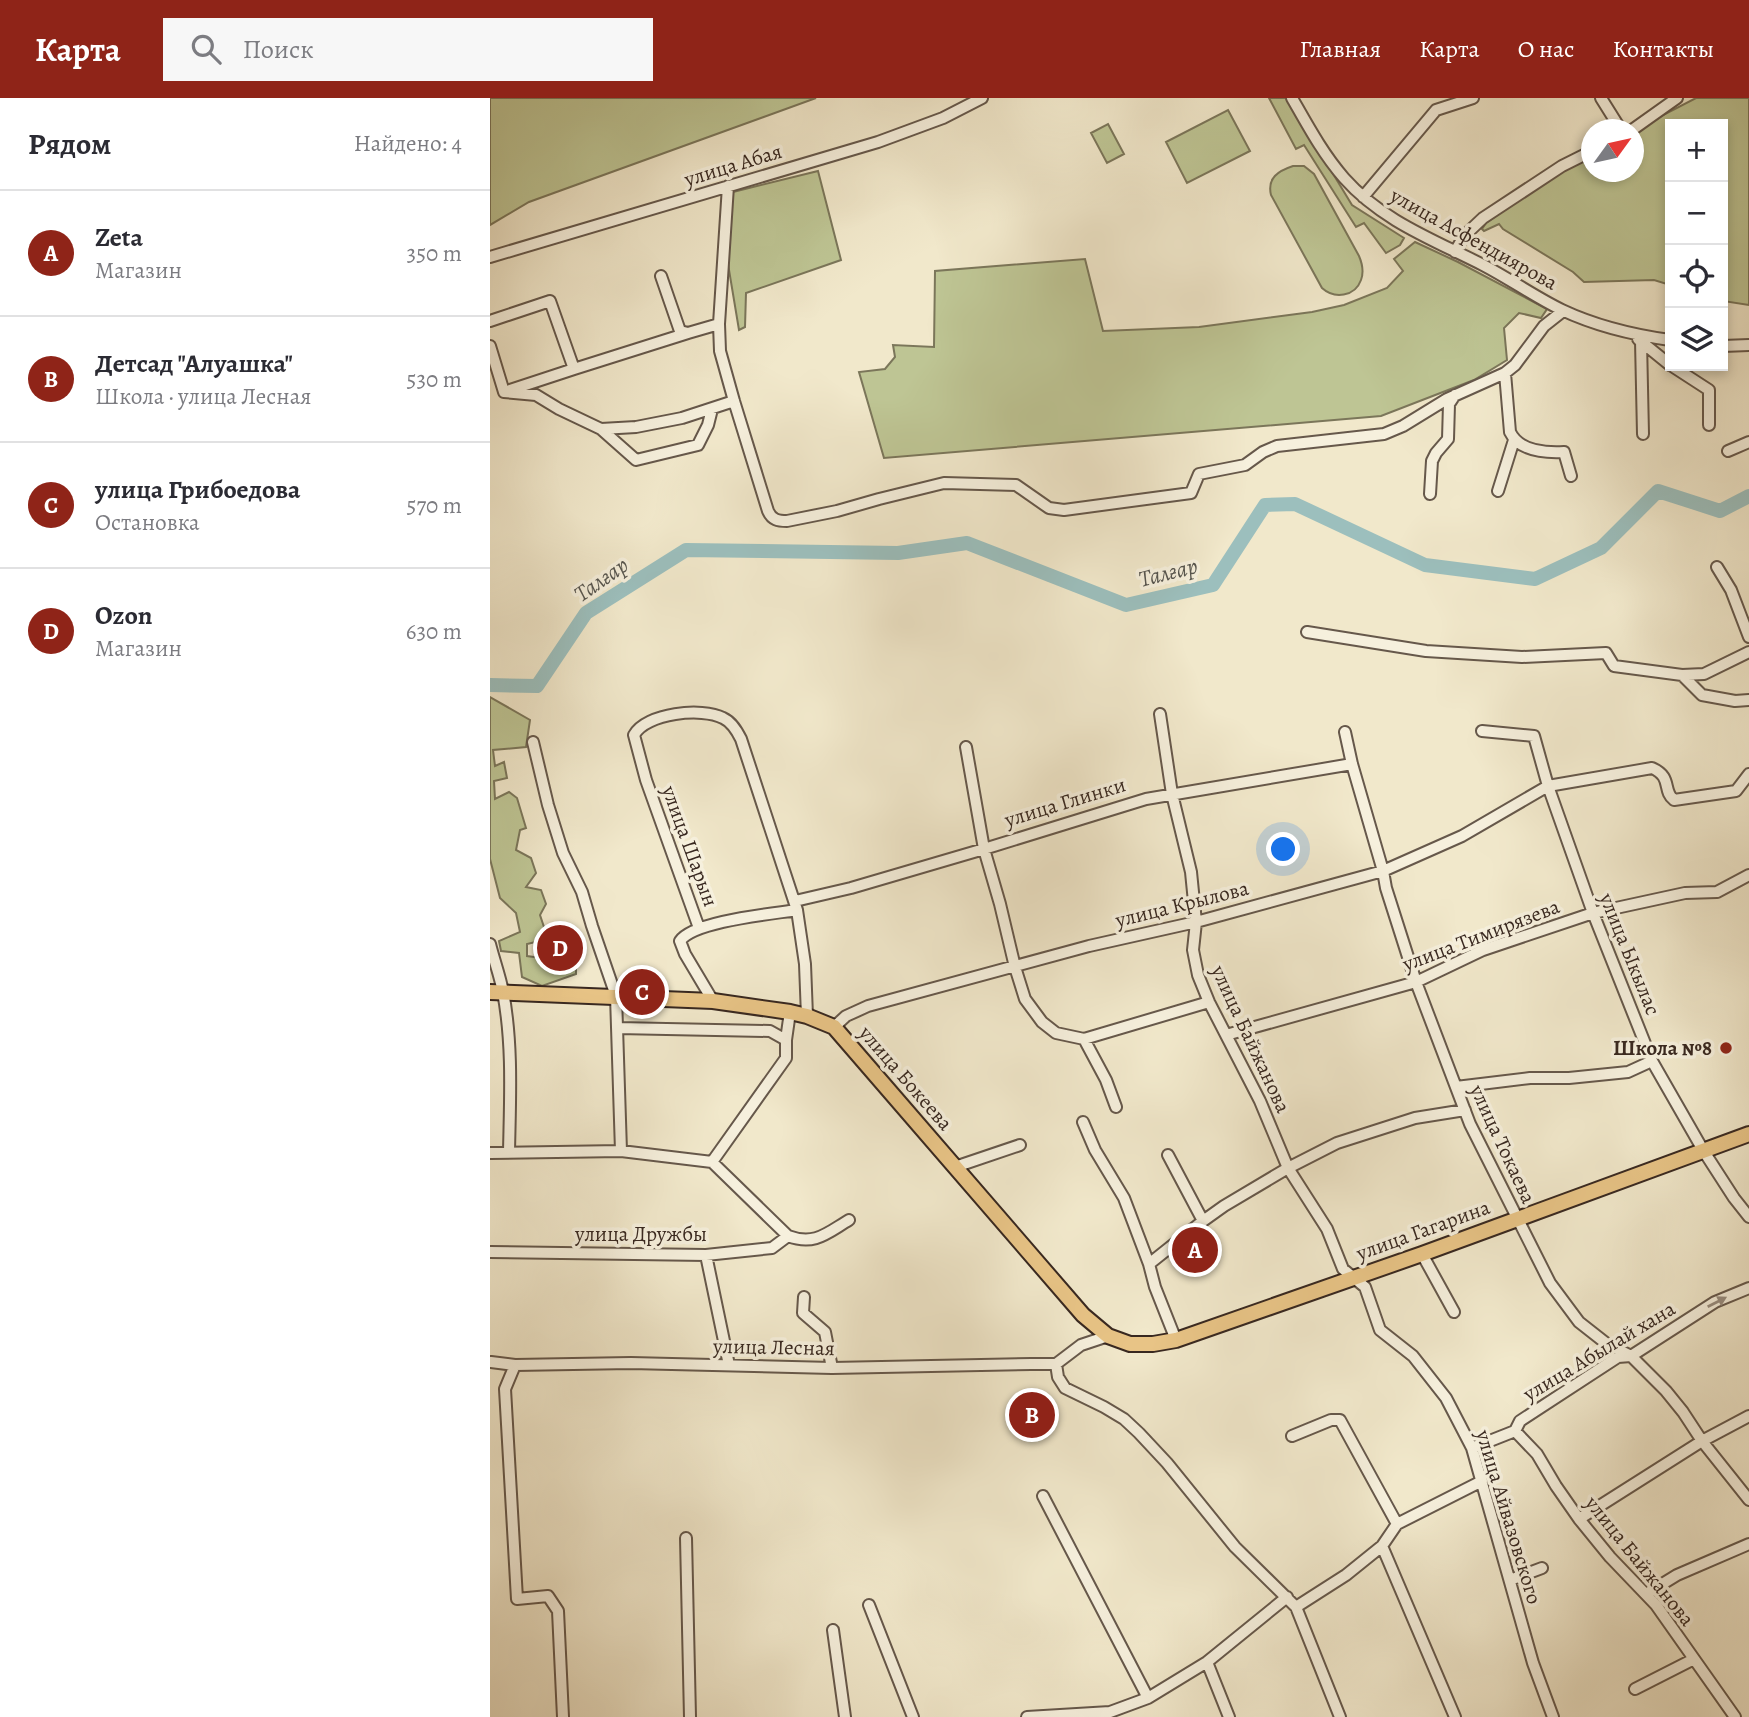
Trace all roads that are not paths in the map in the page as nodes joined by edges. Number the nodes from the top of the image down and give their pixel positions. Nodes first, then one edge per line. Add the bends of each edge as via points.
1 (982, 98) edge
2 (1292, 98) edge
3 (1442, 98) edge
4 (1473, 98) edge
5 (1601, 98) edge
6 (1677, 98) edge
7 (1436, 110) junction
8 (1614, 119) edge
9 (1644, 121) edge
10 (1581, 156) edge
11 (728, 186) junction
12 (1363, 197) junction
13 (1455, 252) junction
14 (490, 257) edge
15 (661, 276) dead end
16 (1563, 311) junction
17 (490, 321) edge
18 (719, 324) junction
19 (1631, 332) junction
20 (688, 333) junction
21 (1665, 339) edge
22 (1641, 341) junction
23 (1749, 345) edge
24 (490, 346) edge
25 (1728, 346) edge
26 (1665, 360) edge
27 (574, 369) junction
28 (1680, 371) edge
29 (1505, 373) junction
30 (504, 392) junction
31 (1455, 395) junction
32 (734, 401) junction
33 (712, 409) junction
34 (1709, 425) dead end
35 (601, 429) junction
36 (1643, 434) dead end
37 (1514, 440) junction
38 (1749, 442) edge
39 (1728, 451) dead end
40 (1571, 476) dead end
41 (1498, 491) dead end
42 (1430, 494) dead end
43 (1717, 567) dead end
44 (1307, 632) dead end
45 (1749, 637) edge
46 (1749, 652) edge
47 (1682, 676) junction
48 (1749, 700) edge
49 (1160, 714) dead end
50 (1482, 731) dead end
51 (1345, 732) dead end
52 (533, 742) dead end
53 (966, 747) dead end
54 (1352, 764) junction
55 (1749, 774) edge
56 (1548, 786) junction
57 (1172, 794) junction
58 (984, 849) junction
59 (1383, 871) junction
60 (1749, 875) edge
61 (796, 905) junction
62 (1593, 913) junction
63 (1196, 922) junction
64 (699, 928) junction
65 (490, 944) edge
66 (1015, 967) junction
67 (1416, 982) junction
68 (496, 991) edge
69 (616, 996) junction
70 (713, 1001) junction
71 (1209, 1002) junction
72 (790, 1012) junction
73 (807, 1016) junction
74 (834, 1027) junction
75 (618, 1028) junction
76 (1226, 1035) junction
77 (1084, 1039) junction
78 (786, 1040) junction
79 (1652, 1061) junction
80 (1456, 1087) junction
81 (1116, 1107) dead end
82 (1465, 1110) junction
83 (1083, 1122) dead end
84 (1749, 1134) edge
85 (1020, 1145) dead end
86 (1703, 1150) junction
87 (621, 1151) junction
88 (509, 1152) junction
89 (490, 1153) edge
90 (1168, 1155) dead end
91 (712, 1161) junction
92 (955, 1167) junction
93 (1288, 1168) junction
94 (1749, 1217) edge
95 (1516, 1219) junction
96 (849, 1220) dead end
97 (1203, 1220) junction
98 (788, 1236) junction
99 (490, 1252) edge
100 (1422, 1254) junction
101 (706, 1255) junction
102 (1149, 1264) junction
103 (1359, 1282) junction
104 (1749, 1288) edge
105 (804, 1297) dead end
106 (1454, 1312) dead end
107 (1108, 1336) junction
108 (1175, 1340) junction
109 (1630, 1356) junction
110 (491, 1362) edge
111 (1056, 1364) junction
112 (515, 1365) junction
113 (729, 1365) junction
114 (832, 1368) junction
115 (1749, 1416) edge
116 (1515, 1432) junction
117 (1292, 1436) dead end
118 (1702, 1441) junction
119 (1472, 1448) junction
120 (1482, 1481) junction
121 (1043, 1496) dead end
122 (1749, 1500) edge
123 (1579, 1519) junction
124 (1397, 1524) junction
125 (686, 1538) dead end
126 (1749, 1544) edge
127 (1382, 1546) junction
128 (1542, 1568) dead end
129 (1510, 1580) junction
130 (1646, 1594) junction
131 (1287, 1597) junction
132 (869, 1605) dead end
133 (1296, 1607) junction
134 (833, 1630) dead end
135 (1694, 1659) junction
136 (1208, 1662) junction
137 (1635, 1689) dead end
138 (1147, 1698) junction
139 (1111, 1714) edge
140 (563, 1717) edge
141 (690, 1717) edge
142 (845, 1717) edge
143 (913, 1717) edge
144 (1027, 1717) edge
145 (1229, 1717) edge
146 (1340, 1717) edge
147 (1455, 1717) edge
148 (1553, 1717) edge
149 (1735, 1717) edge

1 - 11 street, улица Абая via 878,142
2 - 12 street, улица Асфендиярова via 1318,144
3 - 7 street
4 - 7 street
5 - 8 street
6 - 9 street
7 - 12 street
10 - 13 street via 1483,218
11 - 14 street, улица Абая
11 - 18 street
12 - 13 street, улица Асфендиярова via 1416,234
13 - 16 street, улица Асфендиярова
15 - 20 street via 680,331
16 - 19 street, улица Асфендиярова
16 - 29 street via 1544,326
17 - 27 street via 550,301
18 - 20 street
18 - 32 street via 720,351
19 - 21 street, улица Асфендиярова
19 - 22 street
20 - 27 street
22 - 26 street
22 - 36 street
23 - 25 street
24 - 30 street
27 - 30 street
28 - 34 street via 1709,390
29 - 31 street
29 - 37 street
30 - 35 street via 536,396
31 - 32 street via 1384,434 1277,446 1245,465 1199,474 1191,494 1064,510 1049,508 1016,485 944,483 787,521 774,519 768,511
31 - 42 street via 1448,412 1448,439 1432,461
32 - 33 street
33 - 35 street via 682,418
33 - 35 street via 698,445 636,460
37 - 40 street via 1543,452 1564,453
37 - 41 street
38 - 39 street
43 - 45 street
44 - 47 street via 1426,651 1522,657 1605,653 1615,666
46 - 47 street via 1704,674
47 - 48 street via 1702,695
49 - 57 street, улица Байжанова
50 - 56 street, улица Ыкылас via 1534,736
51 - 54 street, улица Токаева
52 - 69 street via 563,853 582,892
53 - 58 street
54 - 57 street, улица Глинки
54 - 59 street, улица Токаева
55 - 56 street, улица Крылова via 1736,791 1674,800 1664,776 1653,768
56 - 59 street, улица Крылова via 1462,836
56 - 62 street, улица Ыкылас
57 - 58 street, улица Глинки
57 - 63 street, улица Байжанова via 1191,872
58 - 61 street, улица Глинки
58 - 66 street
59 - 63 street, улица Крылова
59 - 67 street, улица Токаева
60 - 62 street, улица Тимирязева via 1717,892 1685,893
61 - 64 street, улица Глинки
61 - 64 street, улица Шарын via 737,730 724,718 703,712 676,713 642,725 634,735
61 - 73 street
62 - 67 street, улица Тимирязева via 1483,950
62 - 79 street, улица Ыкылас
63 - 66 street, улица Крылова
63 - 71 street, улица Байжанова via 1192,950
64 - 70 street, улица Шарын via 680,941
65 - 68 street
66 - 74 street, улица Крылова via 868,1006
66 - 77 street via 1025,999 1042,1022 1056,1033
67 - 76 street, улица Тимирязева
67 - 80 street, улица Токаева
68 - 69 main road
68 - 88 street via 511,1070
69 - 70 main road
69 - 75 street
70 - 72 main road
71 - 76 street, улица Байжанова
71 - 77 street
72 - 73 main road
72 - 78 street
73 - 74 main road, улица Бокеева
74 - 92 main road, улица Бокеева
75 - 78 street via 770,1031
75 - 87 street
76 - 93 street, улица Байжанова
77 - 81 street
78 - 91 street via 786,1058
79 - 80 street via 1628,1072
79 - 86 street, улица Ыкылас
80 - 82 street, улица Токаева
82 - 93 street via 1415,1118 1337,1143
82 - 95 street, улица Токаева
83 - 102 street via 1124,1198
84 - 86 main road, улица Гагарина
85 - 92 street
86 - 94 street, улица Ыкылас
86 - 95 main road, улица Гагарина
87 - 88 street
87 - 91 street
88 - 89 street
90 - 97 street
91 - 98 street
92 - 107 main road, улица Бокеева via 1083,1315
93 - 97 street
93 - 103 street, улица Байжанова via 1327,1229 1343,1269
95 - 100 main road, улица Гагарина
95 - 109 street, улица Токаева via 1550,1283 1579,1322
96 - 98 street via 815,1240
97 - 102 street
98 - 101 street, улица Дружбы via 772,1248
99 - 101 street, улица Дружбы
100 - 103 main road, улица Гагарина via 1373,1271
100 - 106 street
101 - 113 street
102 - 108 street
103 - 108 main road, улица Гагарина
103 - 119 street, улица Айвазовского via 1380,1330 1413,1356 1446,1398
109 -> 104 street, улица Абылай хана via 1715,1302
105 - 114 street via 803,1313 825,1332
107 - 108 main road, улица Гагарина via 1130,1343
107 - 111 street via 1081,1345
109 - 116 street, улица Абылай хана via 1618,1357 1520,1421
109 - 118 street, улица Токаева via 1666,1391
110 - 112 street, улица Лесная
111 - 114 street, улица Лесная
111 - 131 street via 1065,1388 1124,1419 1139,1433 1235,1547
112 - 113 street, улица Лесная
112 - 140 street via 505,1389 517,1599 548,1596 558,1611
113 - 114 street, улица Лесная
115 - 118 street
116 - 119 street, улица Абылай хана
116 - 123 street, улица Байжанова via 1537,1454
117 - 124 street via 1340,1420
118 - 122 street, улица Токаева
118 - 123 street
119 - 120 street, улица Айвазовского
120 - 124 street
120 - 129 street, улица Айвазовского
121 - 138 street
123 - 130 street, улица Байжанова
124 - 127 street
125 - 141 street
126 - 130 street via 1677,1575
127 - 133 street
127 - 147 street
128 - 129 street
129 - 148 street, улица Айвазовского
130 - 135 street, улица Байжанова
131 - 133 street
131 - 136 street
132 - 143 street
133 - 146 street
134 - 142 street
135 - 137 street
135 - 149 street, улица Байжанова
136 - 138 street
136 - 145 street
138 - 139 street
139 - 144 street

